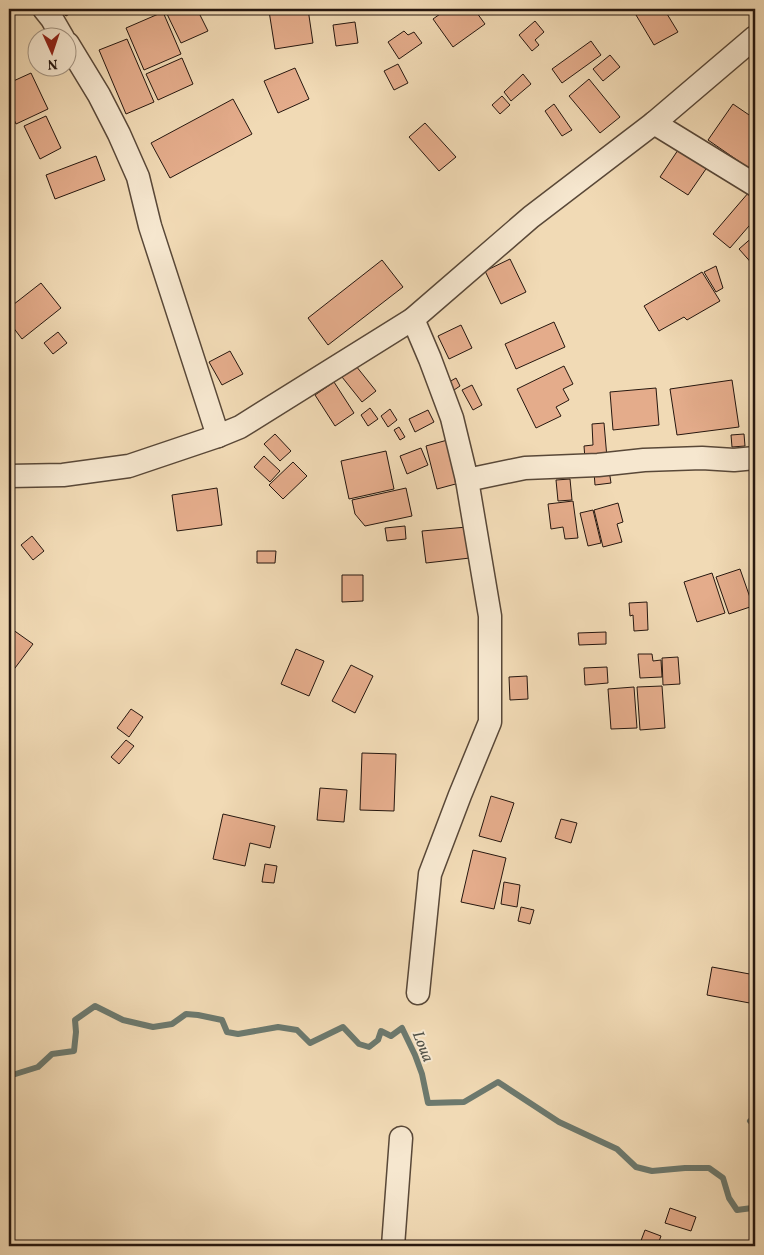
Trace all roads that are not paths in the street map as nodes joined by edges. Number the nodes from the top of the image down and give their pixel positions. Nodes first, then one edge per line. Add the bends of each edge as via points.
1 (44, 9) edge
2 (57, 28) edge
3 (755, 37) edge
4 (78, 61) edge
5 (654, 123) junction
6 (755, 184) edge
7 (413, 318) junction
8 (218, 436) junction
9 (755, 458) edge
10 (9, 476) edge
11 (467, 480) junction
12 (418, 993) dead end
13 (401, 1138) dead end
14 (393, 1246) edge

1 - 2 street
3 - 5 street
4 - 8 street via 119,134 138,178 155,244
5 - 6 street
5 - 7 street via 531,217
7 - 8 street via 240,427
7 - 11 street via 452,418
8 - 10 street via 129,466 63,475
9 - 11 street via 644,460 526,468
11 - 12 street via 490,616 490,722 430,874
13 - 14 street

